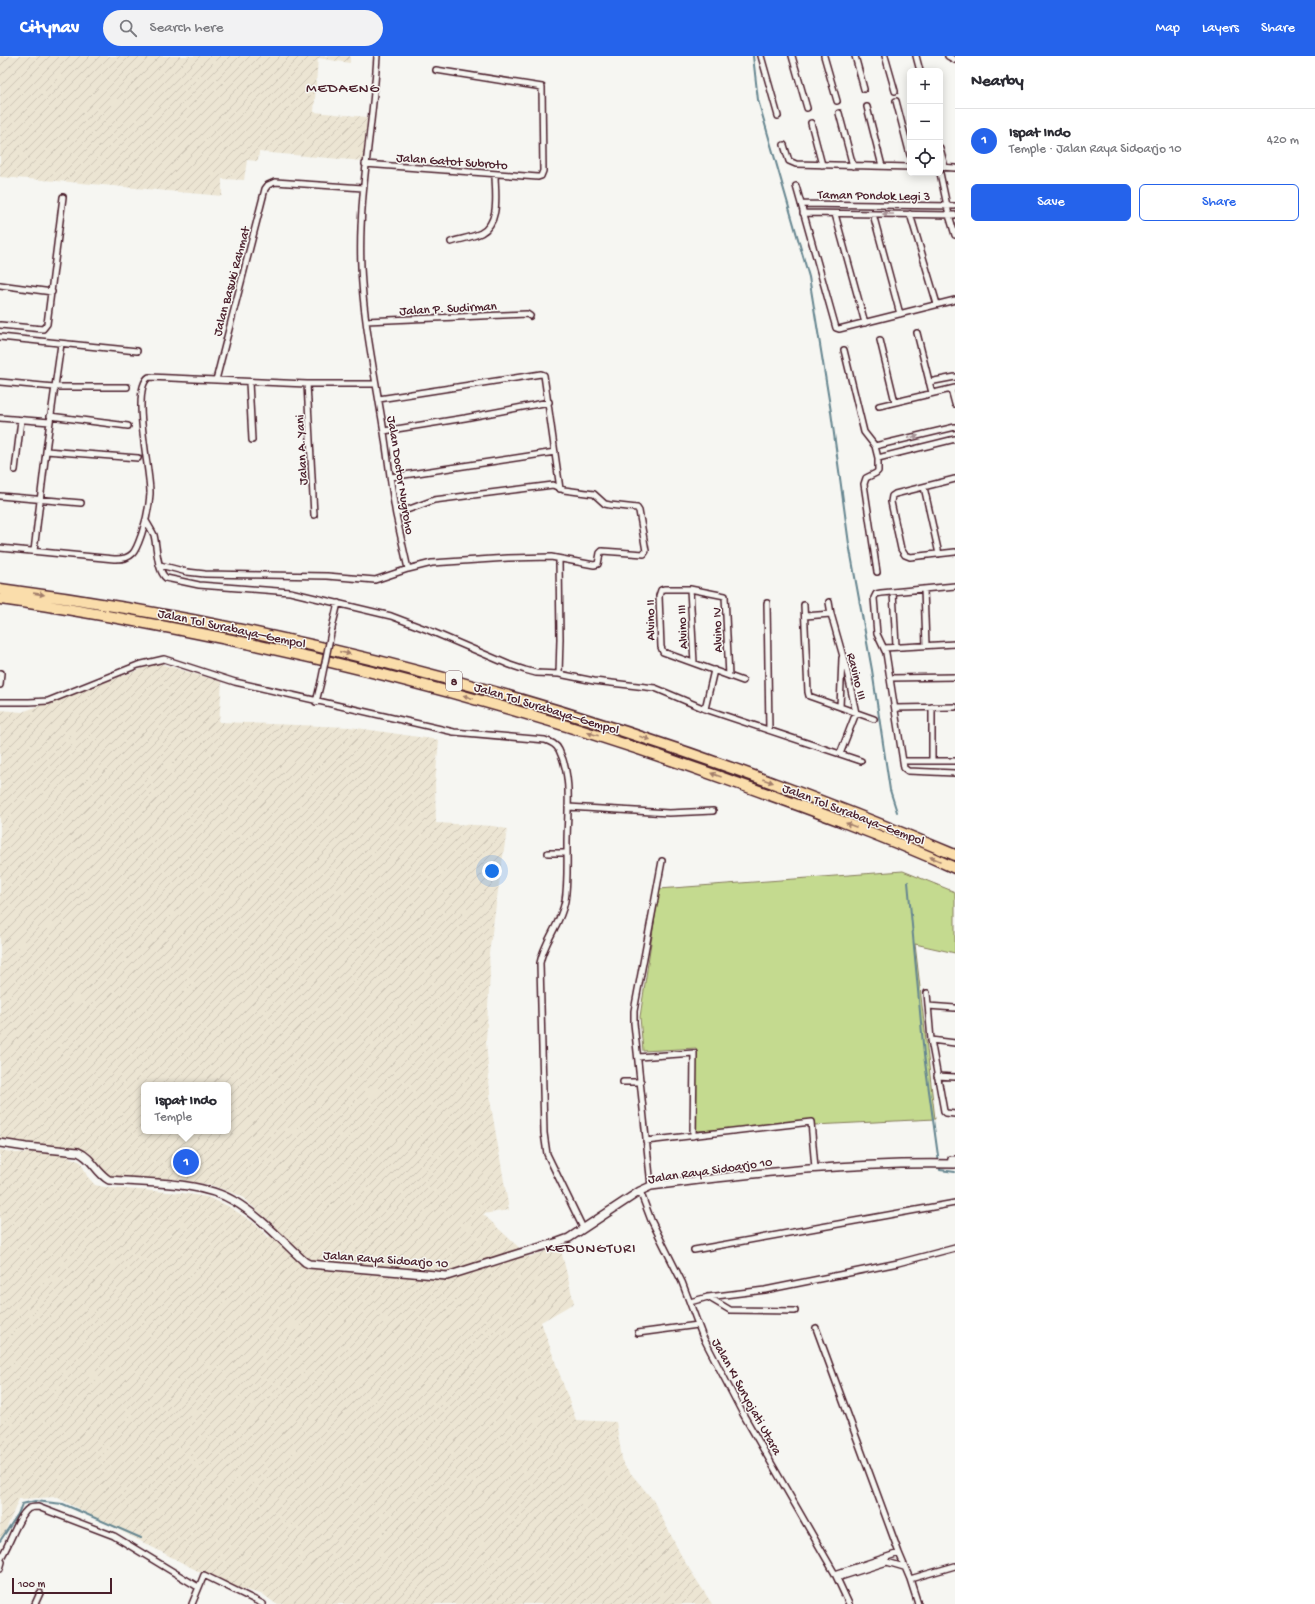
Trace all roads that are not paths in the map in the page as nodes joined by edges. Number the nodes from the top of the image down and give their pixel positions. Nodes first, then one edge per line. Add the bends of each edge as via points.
1 (377, 56) edge
2 (761, 56) edge
3 (792, 56) edge
4 (824, 56) edge
5 (855, 56) edge
6 (885, 56) edge
7 (916, 56) edge
8 (948, 56) edge
9 (955, 60) edge
10 (919, 68) edge
11 (436, 70) dead end
12 (864, 89) dead end
13 (895, 91) dead end
14 (837, 101) dead end
15 (896, 102) dead end
16 (867, 107) dead end
17 (807, 108) dead end
18 (839, 114) dead end
19 (778, 116) dead end
20 (811, 123) dead end
21 (907, 144) edge
22 (784, 145) dead end
23 (365, 164) junction
24 (822, 165) junction
25 (853, 166) junction
26 (882, 166) junction
27 (907, 167) edge
28 (943, 167) edge
29 (955, 168) edge
30 (496, 174) junction
31 (941, 176) edge
32 (796, 186) dead end
33 (363, 188) junction
34 (63, 197) dead end
35 (801, 204) junction
36 (947, 206) junction
37 (955, 206) edge
38 (803, 213) junction
39 (835, 214) junction
40 (874, 214) junction
41 (910, 214) junction
42 (949, 215) junction
43 (955, 215) edge
44 (955, 236) edge
45 (451, 242) dead end
46 (0, 285) edge
47 (52, 292) junction
48 (955, 300) edge
49 (937, 304) junction
50 (900, 314) junction
51 (530, 316) dead end
52 (366, 321) junction
53 (866, 323) junction
54 (0, 325) edge
55 (917, 333) dead end
56 (0, 338) edge
57 (880, 340) dead end
58 (61, 344) junction
59 (844, 350) dead end
60 (137, 351) dead end
61 (955, 377) edge
62 (216, 380) junction
63 (0, 382) edge
64 (249, 382) junction
65 (929, 382) junction
66 (307, 384) junction
67 (376, 384) junction
68 (54, 386) junction
69 (127, 387) dead end
70 (953, 388) edge
71 (932, 393) junction
72 (379, 399) junction
73 (549, 402) junction
74 (894, 402) junction
75 (955, 404) edge
76 (879, 406) dead end
77 (0, 418) edge
78 (50, 419) junction
79 (21, 420) junction
80 (128, 426) dead end
81 (955, 427) edge
82 (384, 431) junction
83 (955, 439) edge
84 (252, 440) dead end
85 (875, 446) junction
86 (46, 451) junction
87 (556, 452) junction
88 (138, 458) dead end
89 (878, 458) junction
90 (15, 470) dead end
91 (391, 476) junction
92 (955, 479) edge
93 (924, 487) junction
94 (560, 489) junction
95 (0, 496) edge
96 (40, 499) junction
97 (81, 503) dead end
98 (396, 514) junction
99 (314, 515) dead end
100 (146, 521) junction
101 (0, 548) edge
102 (34, 551) junction
103 (955, 552) edge
104 (939, 554) junction
105 (559, 560) junction
106 (160, 565) junction
107 (408, 569) junction
108 (877, 572) dead end
109 (955, 586) edge
110 (0, 589) edge
111 (690, 589) junction
112 (924, 589) junction
113 (893, 592) junction
114 (0, 599) edge
115 (830, 602) dead end
116 (338, 603) junction
117 (767, 603) dead end
118 (804, 605) dead end
119 (831, 614) junction
120 (805, 616) junction
121 (955, 644) edge
122 (926, 645) junction
123 (896, 646) junction
124 (884, 648) junction
125 (842, 655) junction
126 (694, 663) junction
127 (714, 670) junction
128 (1, 673) edge
129 (559, 674) junction
130 (729, 676) junction
131 (955, 677) edge
132 (891, 678) junction
133 (743, 681) dead end
134 (0, 685) edge
135 (0, 702) edge
136 (316, 702) junction
137 (840, 707) junction
138 (932, 707) junction
139 (955, 707) edge
140 (895, 708) junction
141 (705, 709) junction
142 (856, 713) junction
143 (874, 718) dead end
144 (769, 730) junction
145 (840, 754) junction
146 (903, 760) junction
147 (932, 760) junction
148 (955, 761) edge
149 (861, 762) dead end
150 (955, 773) edge
151 (568, 807) junction
152 (713, 811) dead end
153 (548, 853) dead end
154 (567, 853) junction
155 (955, 855) edge
156 (662, 862) dead end
157 (955, 868) edge
158 (927, 993) dead end
159 (928, 1006) junction
160 (955, 1008) edge
161 (931, 1040) junction
162 (955, 1042) edge
163 (638, 1057) junction
164 (937, 1076) junction
165 (955, 1077) edge
166 (624, 1082) dead end
167 (641, 1082) junction
168 (955, 1114) edge
169 (693, 1136) junction
170 (646, 1141) junction
171 (0, 1143) edge
172 (952, 1162) edge
173 (815, 1168) junction
174 (651, 1186) junction
175 (640, 1191) junction
176 (955, 1203) edge
177 (583, 1228) junction
178 (955, 1248) edge
179 (694, 1250) dead end
180 (708, 1298) junction
181 (690, 1302) junction
182 (796, 1311) dead end
183 (698, 1325) junction
184 (816, 1328) dead end
185 (638, 1333) dead end
186 (898, 1553) junction
187 (0, 1559) edge
188 (955, 1566) edge
189 (904, 1567) junction
190 (0, 1569) edge
191 (836, 1576) junction
192 (910, 1579) junction
193 (199, 1586) junction
194 (40, 1593) dead end
195 (35, 1604) edge
196 (192, 1604) edge
197 (263, 1604) edge
198 (849, 1604) edge
199 (918, 1604) edge

1 - 23 street, Jalan Doctor Nugroho via 376,84
2 - 19 street
3 - 17 street
4 - 14 street
5 - 12 street
6 - 13 street
7 - 10 street
8 - 9 street
11 - 30 street, Jalan Gatot Subroto via 542,87 541,176
15 - 21 street
16 - 26 street
18 - 25 street
20 - 24 street
22 - 24 street via 789,161 796,164
23 - 30 street, Jalan Gatot Subroto
23 - 33 street, Jalan Doctor Nugroho
24 - 25 street
25 - 26 street
26 - 27 street
28 - 29 street
30 - 45 street via 495,213 490,224 482,232
31 - 36 street
32 - 35 street, Taman Pondok Legi 3
33 - 52 street, Jalan Doctor Nugroho via 361,267
33 - 62 street, Jalan Basuki Rahmat via 275,182 268,185
34 - 47 street
35 - 36 street, Taman Pondok Legi 3
35 - 38 street, Taman Pondok Legi 3
36 - 37 street, Taman Pondok Legi 3
36 - 42 street, Taman Pondok Legi 3
38 - 39 street, Taman Pondok Legi 3
38 - 53 street, Taman Pondok Legi 3 via 835,326 838,329
39 - 40 street, Taman Pondok Legi 3
39 - 53 street, Taman Pondok Legi 3
41 -> 40 street, Taman Pondok Legi 3
40 - 50 street, Taman Pondok Legi 3
41 - 42 street, Taman Pondok Legi 3
41 - 49 street, Taman Pondok Legi 3
42 - 43 street, Taman Pondok Legi 3
42 - 44 street, Taman Pondok Legi 3
46 - 47 street
47 - 54 street via 45,328
48 - 49 street, Taman Pondok Legi 3
49 - 50 street, Taman Pondok Legi 3
50 - 53 street, Taman Pondok Legi 3
51 - 52 street, Jalan P. Sudirman via 528,314
52 - 67 street, Jalan Doctor Nugroho
55 - 65 street
56 - 58 street
57 - 74 street
58 - 60 street
58 - 68 street
59 - 85 street via 864,432
61 - 65 street
62 - 64 street
62 - 100 street via 151,376 146,378 141,398 150,494
63 - 68 street
64 - 66 street
64 - 84 street
65 - 71 street
66 - 67 street
66 - 99 street, Jalan A. Yani
67 - 72 street, Jalan Doctor Nugroho
68 - 69 street
68 - 78 street
70 - 71 street
70 - 75 street
71 - 74 street
72 - 73 street via 541,374 544,376
72 - 82 street, Jalan Doctor Nugroho
73 - 82 street
73 - 87 street
74 - 76 street
77 - 79 street
78 - 79 street
78 - 80 street
78 - 86 street
79 - 90 street
85 -> 81 street
82 - 91 street, Jalan Doctor Nugroho
83 - 89 street
85 - 89 street
86 - 88 street
86 - 96 street
87 - 91 street
87 - 94 street
89 - 108 street via 878,471 864,480
91 - 98 street, Jalan Doctor Nugroho
92 - 93 street
93 - 104 street
93 - 104 street via 892,496 891,502 901,548 907,556
94 - 98 street via 553,485 444,498
94 - 105 street via 594,494 605,504 637,508 646,551 644,554 602,551 598,564 595,565
95 - 96 street
96 - 97 street
96 - 102 street
98 - 107 street, Jalan Doctor Nugroho
100 - 102 street via 138,545 128,558 114,559
100 - 106 street via 154,535
101 - 102 street
103 - 104 street
105 - 107 street via 551,557 508,558 432,563
105 - 129 street
106 - 107 street via 205,574 327,576 368,580 383,578
106 - 116 street via 163,576 174,580 218,587 290,592
109 - 112 street
110 -> 155 highway, Jalan Tol Surabaya–Gempol / 8 via 168,615 291,640 535,703 656,741 774,783
111 - 126 street, Alvino III
111 - 126 street, Alvino II via 664,589 660,592 661,646 665,653
111 - 130 street, Alvino IV via 725,596
112 - 113 street
112 - 122 street
113 - 123 street
113 - 124 street via 878,593 875,596 876,634
157 -> 114 highway, Jalan Tol Surabaya–Gempol / 8 via 888,839 678,761 570,726 461,695 352,666 241,641
115 - 119 street, Ravino III
116 - 129 street via 391,616 525,670
116 - 136 street, bridge
117 - 144 street
118 - 120 street
119 - 120 street
119 - 125 street, Ravino III
120 - 137 street via 808,694
121 - 122 street
122 - 123 street
123 - 124 street
124 - 132 street
125 - 137 street
125 - 142 street, Ravino III
126 - 127 street
127 - 130 street
127 - 141 street
128 - 134 street
129 - 141 street via 655,688
130 - 133 street
131 - 132 street
132 - 140 street
135 - 136 street via 48,701 138,665 164,659 235,682
136 - 151 street via 454,732 554,743 559,748 567,776
137 - 142 street
138 - 139 street
138 - 140 street
138 - 147 street
140 - 146 street
141 - 144 street
142 - 143 street
142 - 145 street, Ravino III
144 - 145 street
145 - 149 street
146 - 147 street
146 - 150 street via 908,771
147 - 148 street
151 - 152 street via 669,812
151 - 154 street
153 - 154 street
154 - 177 street via 565,901 540,964 542,1103 547,1154
156 - 163 street via 634,1011
158 - 159 street
159 - 160 street
159 - 161 street
161 - 162 street
161 - 164 street
163 - 167 street
163 - 169 street via 694,1052
164 - 165 street
164 - 168 street via 944,1111
166 - 167 street
167 - 170 street
169 - 170 street
169 - 173 street via 811,1122
170 - 174 street
171 - 177 street, Jalan Raya Sidoarjo 10 via 78,1152 92,1161 102,1176 109,1180 185,1186 222,1194 256,1217 309,1264 447,1276 558,1242
172 - 173 street, Jalan Raya Sidoarjo 10
173 - 174 street, Jalan Raya Sidoarjo 10
174 - 175 street, Jalan Raya Sidoarjo 10
175 - 177 street, Jalan Raya Sidoarjo 10
175 - 181 street, Jalan KI Suryojati Utara
176 - 179 street
178 - 180 street via 898,1263 765,1290
180 - 181 street
180 - 182 street via 730,1310
181 - 183 street, Jalan KI Suryojati Utara
183 - 185 street
183 - 191 street, Jalan KI Suryojati Utara via 743,1414
184 - 186 street
186 - 189 street
186 - 191 street
187 - 190 street
187 - 193 street via 22,1516 29,1509 38,1507 114,1536
188 - 192 street
189 - 191 street via 887,1562
189 - 192 street
191 - 198 street, Jalan KI Suryojati Utara
192 - 199 street
193 - 196 street
193 - 197 street via 205,1575
194 - 195 street

